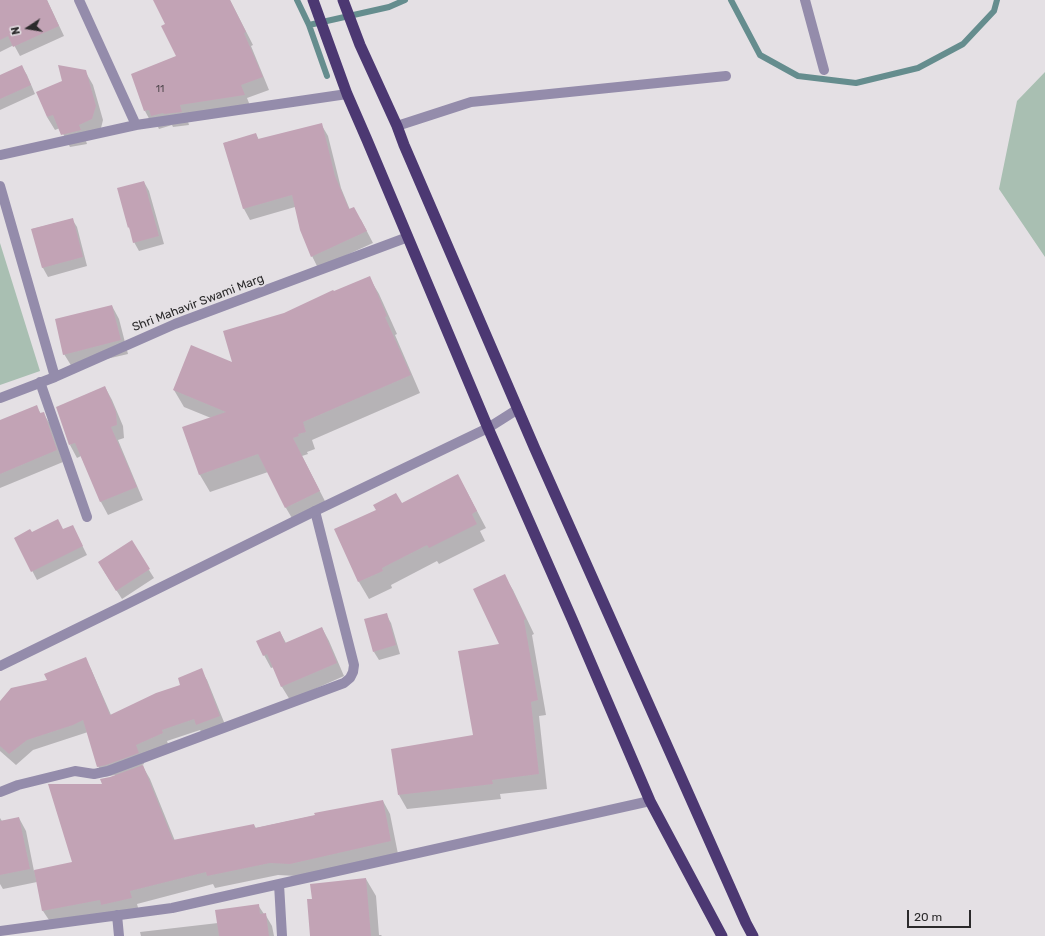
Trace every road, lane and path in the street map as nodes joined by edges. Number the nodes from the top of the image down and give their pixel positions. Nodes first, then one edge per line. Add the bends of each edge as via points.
1 (79, 0) edge
2 (313, 0) edge
3 (343, 0) edge
4 (805, 0) edge
5 (824, 70) dead end
6 (726, 76) dead end
7 (348, 94) junction
8 (136, 125) junction
9 (397, 126) junction
10 (0, 155) edge
11 (0, 186) edge
12 (408, 237) junction
13 (55, 377) junction
14 (40, 382) junction
15 (0, 398) edge
16 (518, 409) junction
17 (488, 428) junction
18 (315, 511) junction
19 (87, 517) dead end
20 (0, 666) edge
21 (0, 792) edge
22 (650, 801) junction
23 (279, 884) junction
24 (117, 915) junction
25 (0, 931) edge
26 (119, 936) edge
27 (282, 936) edge
28 (722, 936) edge
29 (753, 936) edge

1 - 8 street
2 - 7 highway
3 - 9 highway via 360,45
4 - 5 street
6 - 9 street via 471,102
7 - 8 street
7 - 12 highway
8 - 10 street
9 - 16 highway
11 - 13 street
12 - 13 street, Shri Mahavir Swami Marg via 175,324
12 - 17 highway
13 - 14 street, Shri Mahavir Swami Marg
14 - 15 street, Shri Mahavir Swami Marg
14 - 19 street
16 - 17 street
16 - 29 highway
17 - 18 street
17 - 22 highway
18 - 20 street
18 - 21 street via 354,665 350,678 344,683 108,772 94,774 75,771
22 - 23 street
22 - 28 highway
23 - 24 street via 172,908
23 - 27 street
24 - 25 street
24 - 26 street

